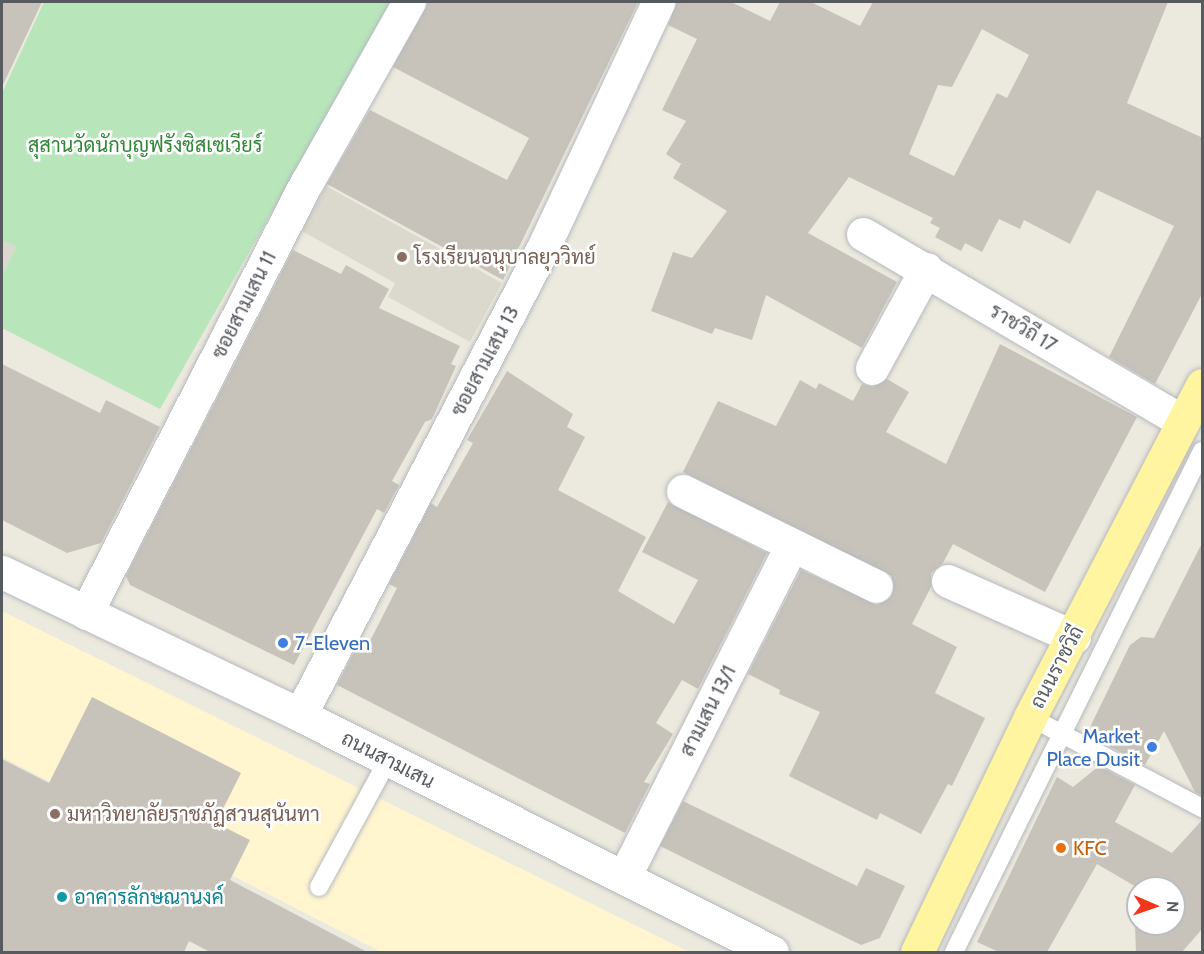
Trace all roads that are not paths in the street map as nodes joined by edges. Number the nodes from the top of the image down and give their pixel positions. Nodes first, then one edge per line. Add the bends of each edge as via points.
1 (409, 2) edge
2 (658, 2) edge
3 (863, 234) dead end
4 (926, 269) junction
5 (873, 368) dead end
6 (1203, 385) edge
7 (1183, 422) junction
8 (1203, 451) edge
9 (683, 490) dead end
10 (792, 545) junction
11 (2, 572) edge
12 (948, 581) dead end
13 (876, 586) dead end
14 (86, 613) junction
15 (1074, 637) junction
16 (300, 715) junction
17 (1030, 717) junction
18 (1061, 736) junction
19 (388, 760) junction
20 (1203, 808) edge
21 (624, 877) junction
22 (319, 887) dead end
23 (772, 952) edge
24 (917, 952) edge
25 (954, 952) edge

1 - 14 street, ซอยสามเสน 11 via 307,182
2 - 16 street, ซอยสามเสน 13 via 543,248
3 - 4 street, ราชวิถี 17
4 - 5 street
4 - 7 street, ราชวิถี 17
6 - 7 main road, ถนนราชวิถี
7 - 15 main road, ถนนราชวิถี
8 - 18 lane
9 - 10 street
10 - 13 street
10 - 21 street, สามเสน 13/1
11 - 14 street, ถนนสามเสน
12 - 15 street
14 - 16 street, ถนนสามเสน
15 - 17 main road, ถนนราชวิถี
16 - 19 street, ถนนสามเสน
17 - 18 lane
17 - 24 main road, ถนนราชวิถี
18 - 20 lane
18 - 25 lane
19 - 21 street, ถนนสามเสน
19 - 22 lane
21 - 23 street, ถนนสามเสน

